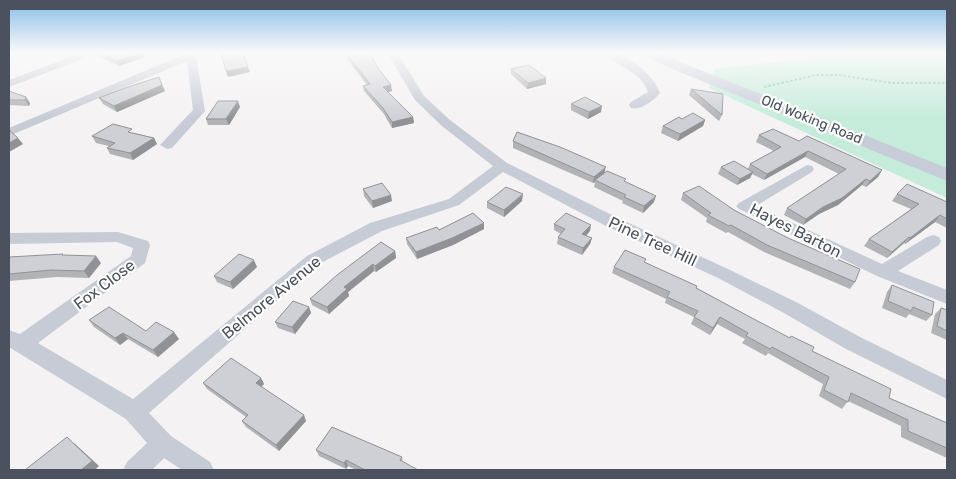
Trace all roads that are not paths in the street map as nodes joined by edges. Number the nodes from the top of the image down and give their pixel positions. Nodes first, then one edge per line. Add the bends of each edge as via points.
1 (34, 74) edge
2 (145, 74) edge
3 (196, 74) edge
4 (405, 74) edge
5 (641, 74) edge
6 (699, 74) edge
7 (9, 84) edge
8 (624, 100) dead end
9 (9, 132) edge
10 (167, 145) dead end
11 (502, 166) junction
12 (807, 168) dead end
13 (947, 174) edge
14 (9, 238) edge
15 (934, 241) dead end
16 (882, 272) junction
17 (947, 297) edge
18 (15, 341) edge
19 (947, 390) edge
20 (134, 412) junction
21 (163, 444) junction
22 (135, 470) edge
23 (202, 470) edge

1 - 7 street
2 - 9 street
3 - 10 street via 199,111
4 - 11 street, Pine Tree Hill via 419,98
5 - 8 street via 653,86 654,93 639,108
6 - 13 main road, Old Woking Road
11 - 19 street, Pine Tree Hill via 724,274
11 - 20 street, Belmore Avenue via 454,202 376,227 313,260
12 - 16 street, Hayes Barton via 744,206
14 - 18 street, Fox Close via 118,238 142,245 138,259
15 - 16 street
16 - 17 street, Hayes Barton
18 - 20 street
20 - 21 street
21 - 22 street
21 - 23 street

